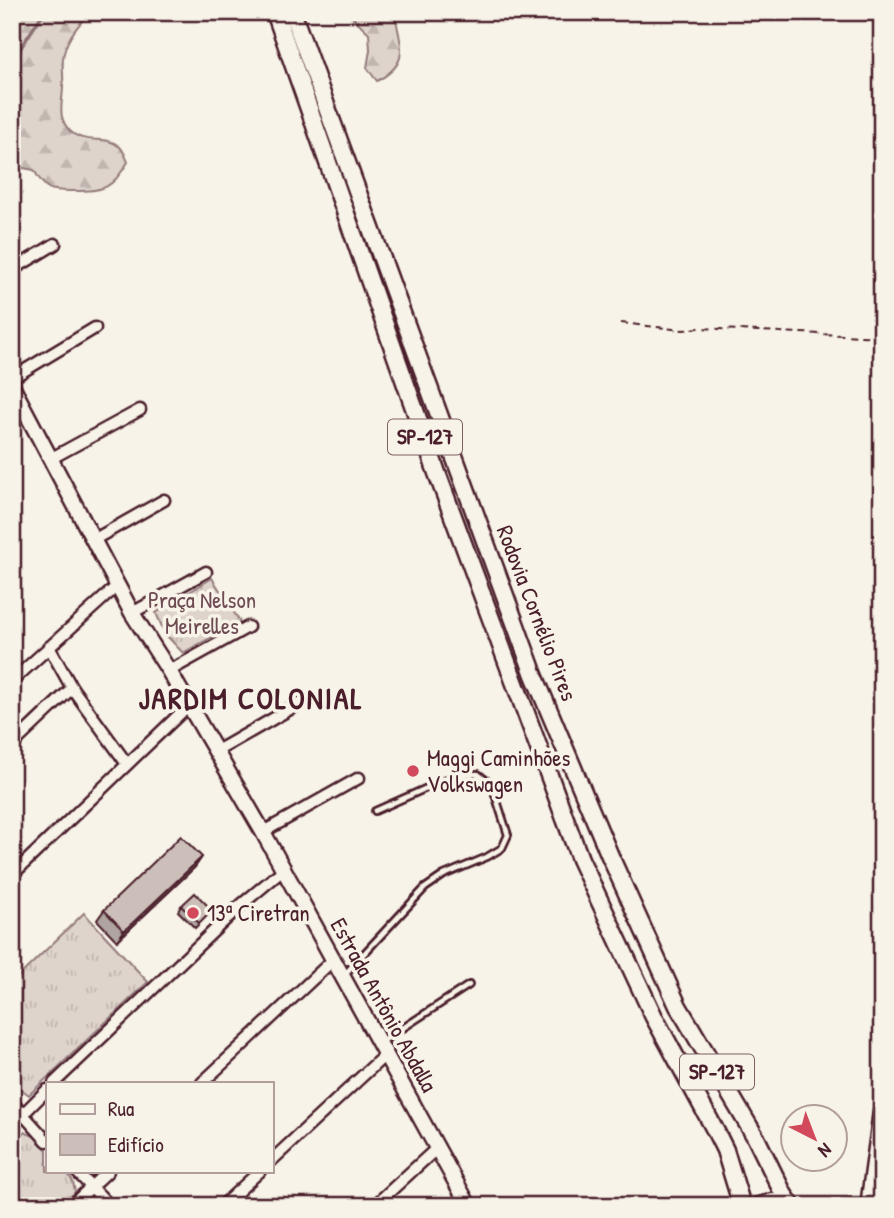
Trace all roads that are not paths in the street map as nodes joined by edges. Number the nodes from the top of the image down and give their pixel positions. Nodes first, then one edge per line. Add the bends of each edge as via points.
1 (275, 12) edge
2 (292, 12) edge
3 (55, 244) dead end
4 (12, 270) edge
5 (95, 328) dead end
6 (12, 378) edge
7 (12, 386) edge
8 (140, 410) dead end
9 (50, 459) junction
10 (164, 500) dead end
11 (95, 540) junction
12 (206, 572) dead end
13 (118, 585) junction
14 (132, 612) junction
15 (248, 627) dead end
16 (49, 647) junction
17 (169, 671) junction
18 (12, 681) edge
19 (72, 688) junction
20 (304, 701) dead end
21 (188, 706) junction
22 (12, 745) edge
23 (215, 752) junction
24 (127, 764) junction
25 (359, 778) dead end
26 (375, 811) dead end
27 (263, 832) junction
28 (283, 870) junction
29 (12, 876) edge
30 (333, 960) junction
31 (342, 977) junction
32 (469, 985) dead end
33 (382, 1049) junction
34 (55, 1082) edge
35 (203, 1082) edge
36 (46, 1091) edge
37 (12, 1102) edge
38 (882, 1104) edge
39 (22, 1114) junction
40 (12, 1125) edge
41 (46, 1140) edge
42 (437, 1148) junction
43 (273, 1159) edge
44 (77, 1172) edge
45 (107, 1172) edge
46 (259, 1172) edge
47 (91, 1186) junction
48 (71, 1206) edge
49 (110, 1206) edge
50 (222, 1206) edge
51 (374, 1206) edge
52 (469, 1206) edge
53 (742, 1206) edge
54 (758, 1206) edge
55 (783, 1206) edge
56 (792, 1206) edge
57 (868, 1206) edge

1 - 53 main road, Rodovia Cornélio Pires / SP-127 via 580,859 654,1017 725,1150
2 - 56 main road, Rodovia Cornélio Pires / SP-127 via 534,676 678,1006
3 - 4 street
5 - 6 street
7 - 9 street, Estrada Antônio Abdalla
8 - 9 street
9 - 11 street, Estrada Antônio Abdalla
10 - 11 street
11 - 13 street, Estrada Antônio Abdalla
12 - 14 street
13 - 14 street, Estrada Antônio Abdalla
13 - 16 street
14 - 17 street, Estrada Antônio Abdalla
15 - 17 street
16 - 18 street
16 - 19 street
17 - 21 street, Estrada Antônio Abdalla
19 - 22 street
19 - 24 street
20 - 23 street
21 - 23 street, Estrada Antônio Abdalla
21 - 24 street
23 - 27 street, Estrada Antônio Abdalla
24 - 29 street
25 - 27 street
26 - 31 lane via 456,775 478,774 492,785 508,835 502,848 425,888
27 - 28 street, Estrada Antônio Abdalla
28 - 30 street, Estrada Antônio Abdalla
28 - 34 street
30 - 31 street, Estrada Antônio Abdalla
30 - 35 street
31 - 33 street, Estrada Antônio Abdalla
32 - 33 lane
33 - 42 street, Estrada Antônio Abdalla
33 - 43 street
36 - 39 street
37 - 39 street
38 - 57 street
39 - 40 street
39 - 41 street
42 - 51 street
42 - 52 street, Estrada Antônio Abdalla
44 - 47 street
45 - 47 street
46 - 50 street
47 - 48 street
47 - 49 street
54 - 55 main road via 773,1202

